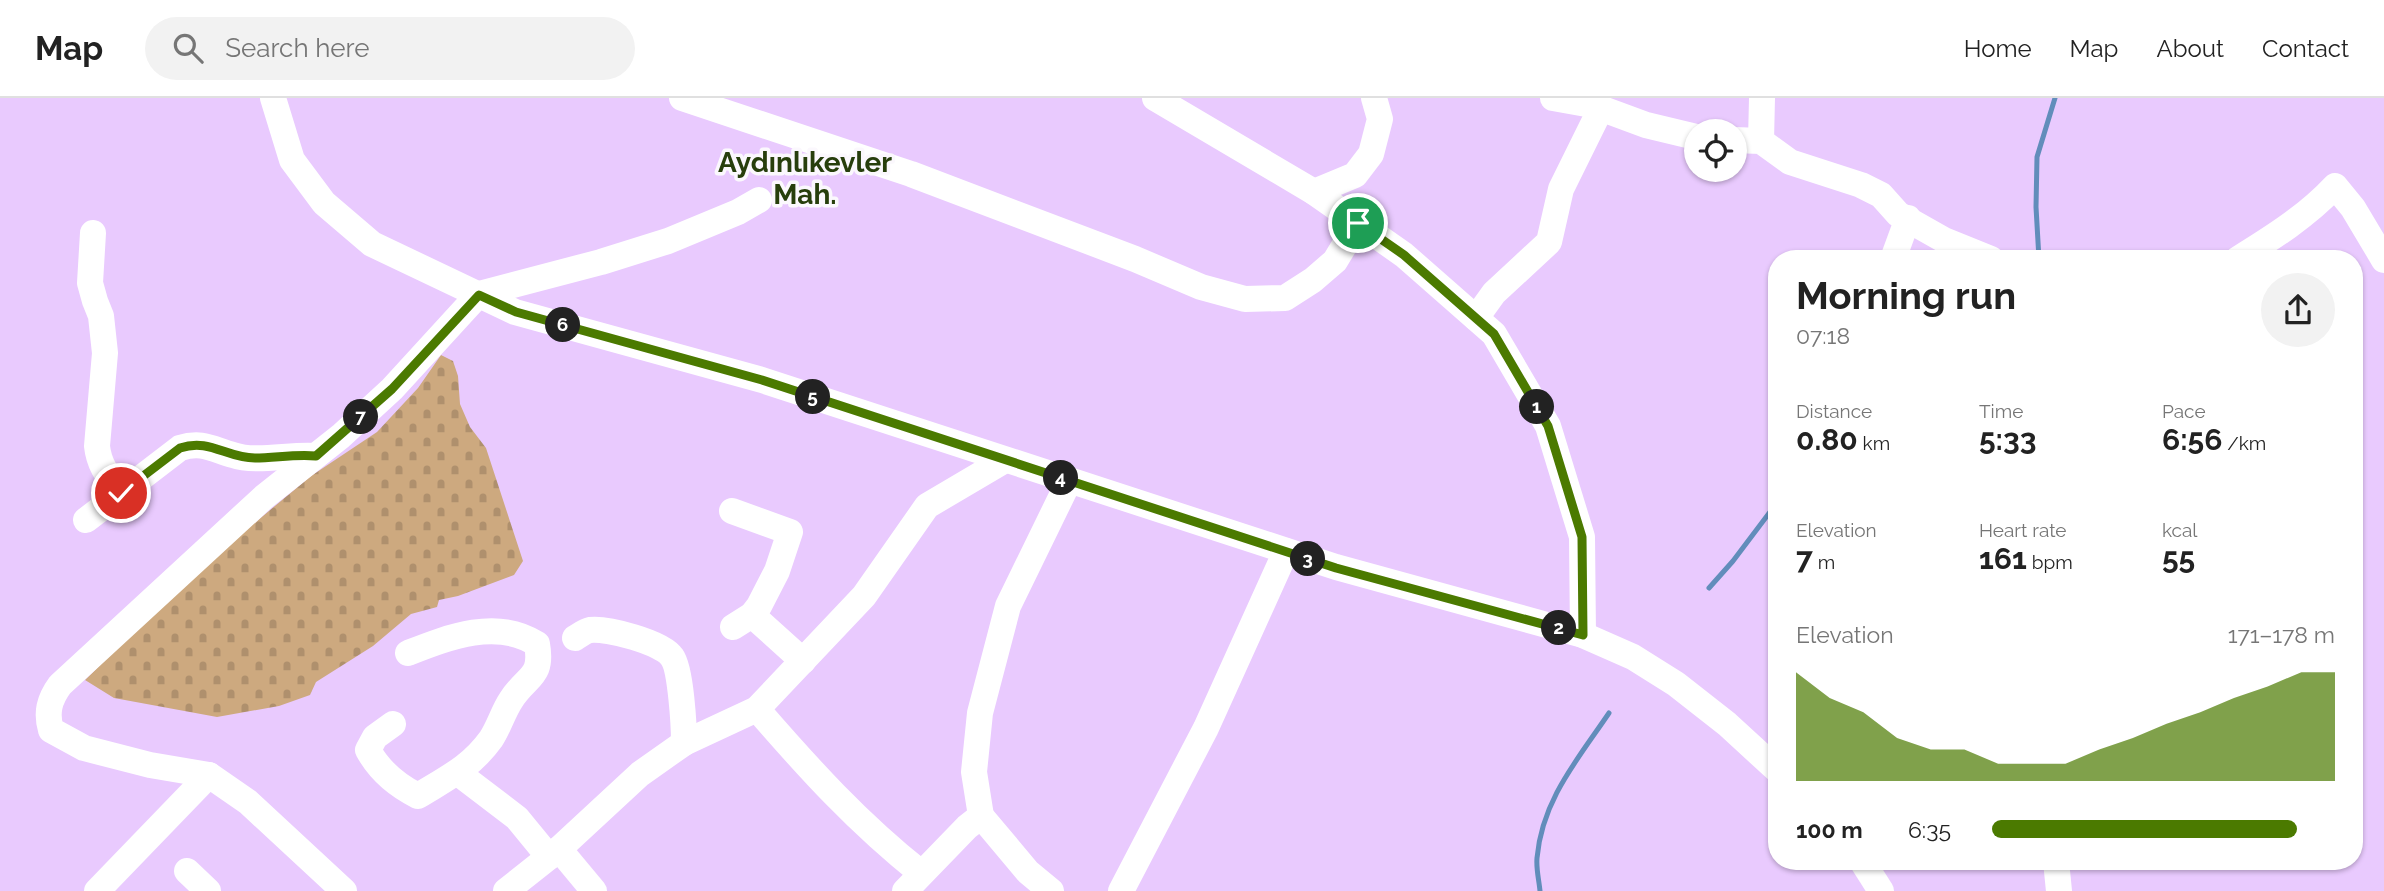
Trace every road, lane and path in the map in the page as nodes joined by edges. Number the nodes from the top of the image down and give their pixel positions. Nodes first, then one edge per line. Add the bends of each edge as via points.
1 (273, 98) edge
2 (682, 98) edge
3 (1155, 98) edge
4 (1374, 98) edge
5 (1553, 98) edge
6 (1762, 98) edge
7 (1601, 108) junction
8 (1684, 134) edge
9 (1747, 140) edge
10 (1761, 141) junction
11 (1314, 192) junction
12 (759, 200) dead end
13 (1908, 218) junction
14 (1358, 223) junction
15 (93, 233) dead end
16 (1896, 250) edge
17 (1968, 250) edge
18 (2253, 250) edge
19 (2384, 260) edge
20 (479, 295) junction
21 (1476, 318) junction
22 (316, 456) junction
23 (1005, 460) junction
24 (1069, 481) junction
25 (121, 493) junction
26 (732, 511) dead end
27 (86, 520) dead end
28 (1286, 551) junction
29 (1583, 635) junction
30 (575, 638) dead end
31 (408, 653) dead end
32 (803, 660) junction
33 (757, 709) junction
34 (393, 723) dead end
35 (684, 743) junction
36 (1768, 761) edge
37 (458, 774) junction
38 (209, 775) junction
39 (982, 816) junction
40 (554, 853) junction
41 (2057, 870) edge
42 (187, 871) dead end
43 (913, 882) edge
44 (97, 891) edge
45 (208, 891) edge
46 (344, 891) edge
47 (506, 891) edge
48 (594, 891) edge
49 (1051, 891) edge
50 (1121, 891) edge
51 (2059, 891) edge

1 - 20 street via 292,160 324,203 372,244
2 - 14 street via 911,174 1201,287 1245,299 1285,298 1303,286 1335,261
3 - 11 street
4 - 11 street via 1380,119 1371,154 1354,174
5 - 7 street
6 - 10 street
7 - 8 street
7 - 21 street via 1561,189 1549,242 1494,293
9 - 10 street
10 - 13 street via 1790,162 1881,195
11 - 14 street
12 - 20 street via 668,241
13 - 16 street
13 - 17 street
14 - 21 street via 1404,255
15 - 25 street via 90,283 101,316 105,353 97,446 103,469
18 - 19 street via 2335,186
20 - 22 street via 392,389
20 - 23 street via 516,312 762,380
21 - 29 street via 1494,334 1548,426 1582,537
22 - 25 street via 234,456 205,444 192,444 180,448
22 - 38 street via 264,497 52,696 51,730 84,748
23 - 24 street
23 - 32 street via 928,506 864,596
24 - 28 street
24 - 39 street via 1007,606 980,713 974,772
25 - 27 street
26 - 32 street via 790,532 777,571 742,621
28 - 29 street
28 - 50 street via 1206,728
29 - 36 street via 1633,657 1676,684
30 - 35 street via 588,630 627,635 672,656
31 - 37 street via 475,632 526,637 537,644 538,668 510,700 492,737
32 - 33 street
33 - 35 street
33 - 43 street
34 - 37 street via 375,737 368,750 405,789 418,796
35 - 40 street via 640,774
37 - 40 street via 517,818
38 - 44 street
38 - 46 street via 248,802
39 - 43 street
39 - 49 street via 1028,872
40 - 47 street
40 - 48 street
41 - 51 street
42 - 45 street

